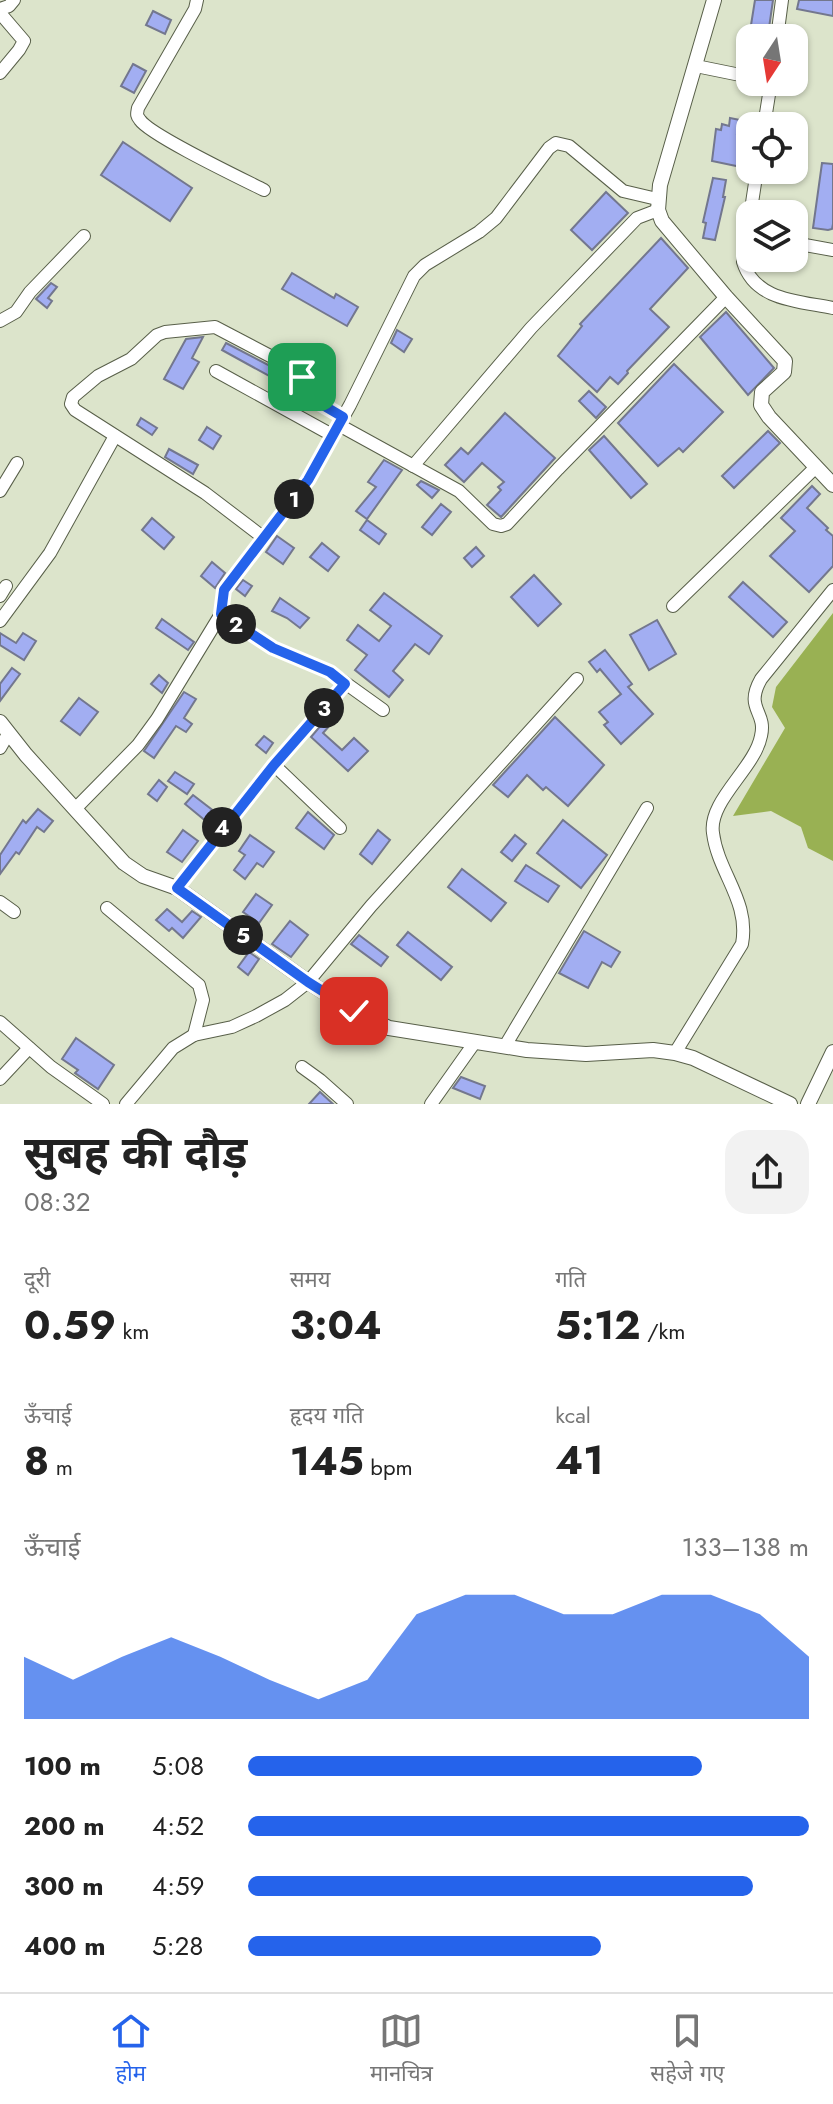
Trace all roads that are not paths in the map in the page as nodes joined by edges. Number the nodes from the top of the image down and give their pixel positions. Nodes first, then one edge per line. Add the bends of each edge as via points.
1 (14, 0) edge
2 (197, 0) edge
3 (714, 0) edge
4 (782, 0) edge
5 (0, 11) edge
6 (779, 24) edge
7 (696, 66) junction
8 (0, 73) edge
9 (736, 74) edge
10 (264, 190) dead end
11 (658, 205) junction
12 (84, 236) dead end
13 (808, 246) edge
14 (833, 250) edge
15 (747, 272) edge
16 (726, 297) junction
17 (833, 308) edge
18 (0, 321) edge
19 (216, 371) dead end
20 (338, 426) junction
21 (115, 436) junction
22 (17, 463) dead end
23 (413, 466) junction
24 (816, 467) junction
25 (833, 485) edge
26 (0, 491) edge
27 (264, 538) junction
28 (833, 590) edge
29 (673, 606) dead end
30 (221, 614) junction
31 (0, 621) edge
32 (577, 679) dead end
33 (345, 684) junction
34 (383, 710) dead end
35 (4, 728) edge
36 (0, 748) edge
37 (274, 765) junction
38 (76, 808) junction
39 (647, 808) dead end
40 (340, 828) dead end
41 (177, 888) junction
42 (0, 902) edge
43 (107, 908) dead end
44 (14, 912) dead end
45 (308, 982) junction
46 (0, 1022) edge
47 (194, 1035) junction
48 (475, 1042) junction
49 (505, 1046) junction
50 (29, 1048) junction
51 (833, 1052) edge
52 (675, 1053) junction
53 (302, 1067) dead end
54 (0, 1079) edge
55 (132, 1102) edge
56 (103, 1104) edge
57 (347, 1104) edge
58 (431, 1104) edge
59 (790, 1104) edge
60 (808, 1104) edge

1 - 5 street
2 - 10 street via 137,117 165,138
3 - 7 street
4 - 6 street
5 - 8 street via 24,41
7 - 9 street
7 - 11 street
11 - 16 street via 662,221
11 - 20 street via 623,191 569,146 556,143 496,218 414,276
11 - 23 street via 637,218 531,328
12 - 18 street via 16,312
13 - 14 street
15 - 17 street via 760,289
16 - 23 street via 507,524 493,524 459,491
16 - 24 street via 785,361 784,372 762,392 761,405
19 - 20 street
20 - 21 street via 309,397 295,369 205,326 157,335 73,397 75,410
20 - 23 street
20 - 27 street via 308,480
21 - 27 street
21 - 31 street via 50,553
22 - 26 street
24 - 25 street
24 - 29 street
27 - 30 street via 224,590
28 - 52 street via 754,692 761,736 714,816 712,830 742,911 742,944
30 - 33 street via 273,648 330,672
30 - 38 street via 145,737
32 - 45 street
33 - 34 street
33 - 37 street
35 - 36 street
35 - 38 street
37 - 40 street
37 - 41 street
38 - 41 street via 124,863
39 - 49 street
41 - 45 street
42 - 44 street
43 - 47 street via 199,985 203,1000
45 - 47 street via 256,1016
45 - 48 street via 389,1028
46 - 50 street
47 - 55 street via 173,1048
48 - 49 street
48 - 58 street
49 - 52 street via 586,1054
50 - 54 street
50 - 56 street
51 - 60 street
52 - 59 street
53 - 57 street

